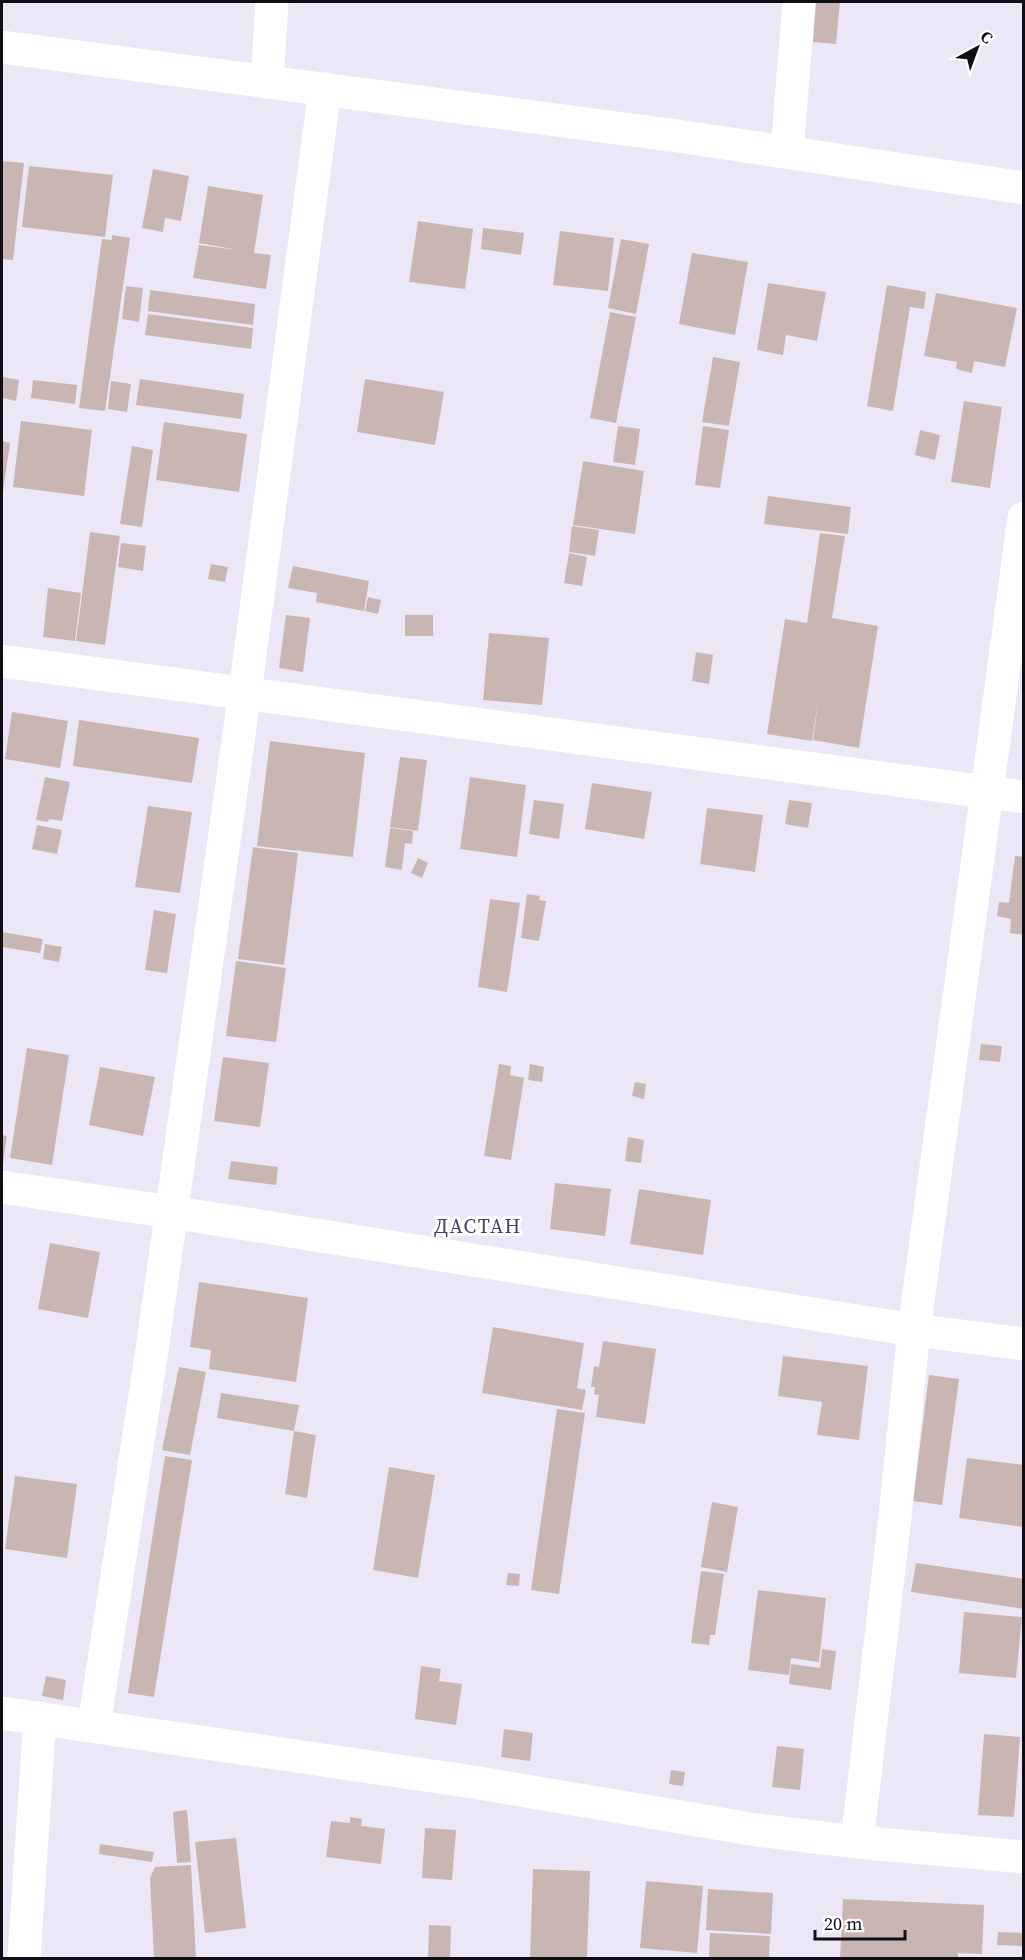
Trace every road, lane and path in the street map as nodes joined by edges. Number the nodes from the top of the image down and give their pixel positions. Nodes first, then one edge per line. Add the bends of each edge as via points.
1 (272, 2) edge
2 (799, 2) edge
3 (2, 46) edge
4 (267, 82) junction
5 (325, 89) junction
6 (787, 152) junction
7 (1023, 188) edge
8 (1023, 518) edge
9 (2, 661) edge
10 (245, 692) junction
11 (985, 793) junction
12 (1023, 797) edge
13 (2, 1187) edge
14 (171, 1212) junction
15 (914, 1330) junction
16 (1023, 1344) edge
17 (2, 1713) edge
18 (40, 1718) junction
19 (94, 1725) junction
20 (857, 1842) junction
21 (1023, 1857) edge
22 (24, 1959) edge

1 - 4 street
2 - 6 street
3 - 4 street
4 - 5 street
5 - 6 street
5 - 10 street
6 - 7 street
8 - 11 street
9 - 10 street
10 - 11 street
10 - 14 street
11 - 12 street
11 - 15 street
13 - 14 street
14 - 15 street
14 - 19 street
15 - 16 street
15 - 20 street
17 - 18 street
18 - 19 street
18 - 22 street
19 - 20 street via 757,1830
20 - 21 street

